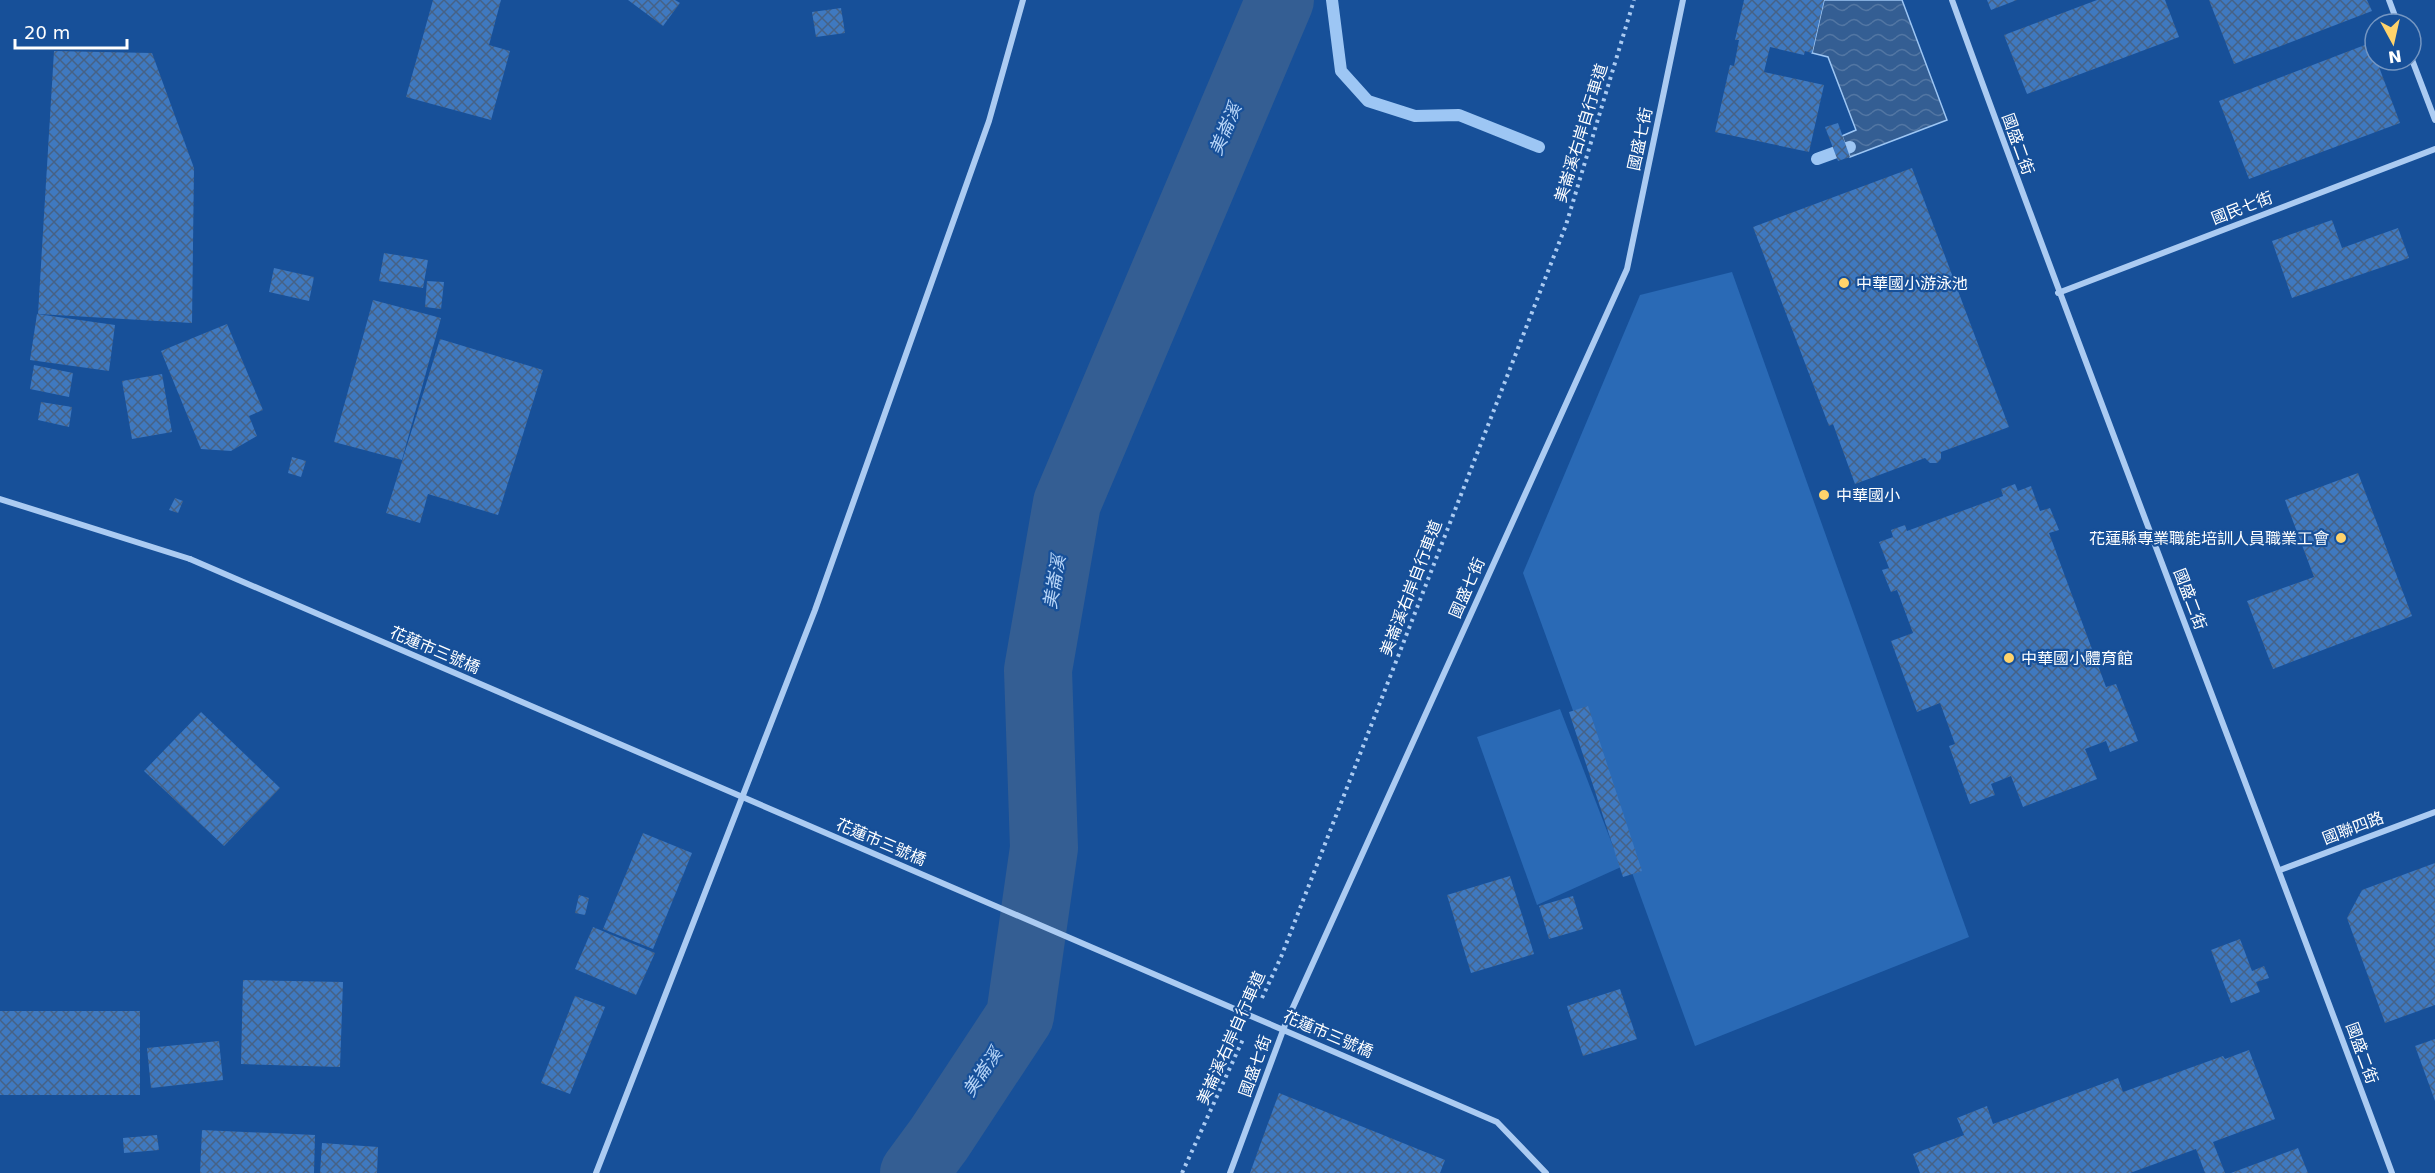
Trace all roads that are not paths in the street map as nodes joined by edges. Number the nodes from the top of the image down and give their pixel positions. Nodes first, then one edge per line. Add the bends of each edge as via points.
1 (1023, 0) edge
2 (1683, 0) edge
3 (1952, 0) edge
4 (2417, 72) edge
5 (2435, 120) edge
6 (2435, 149) edge
7 (2058, 293) junction
8 (0, 499) edge
9 (2435, 812) edge
10 (2280, 870) junction
11 (596, 1173) edge
12 (1230, 1173) edge
13 (1546, 1173) edge
14 (2392, 1173) edge

1 - 11 street via 988,121 819,598
2 - 12 street, 國盛七街 via 1627,268 1285,1025
3 - 7 street, 國盛二街
4 - 5 street
6 - 7 street, 國民七街
7 - 10 street, 國盛二街
8 - 13 street, 花蓮市三號橋, bridge via 190,559 1497,1122
9 - 10 street, 國聯四路
10 - 14 street, 國盛二街

